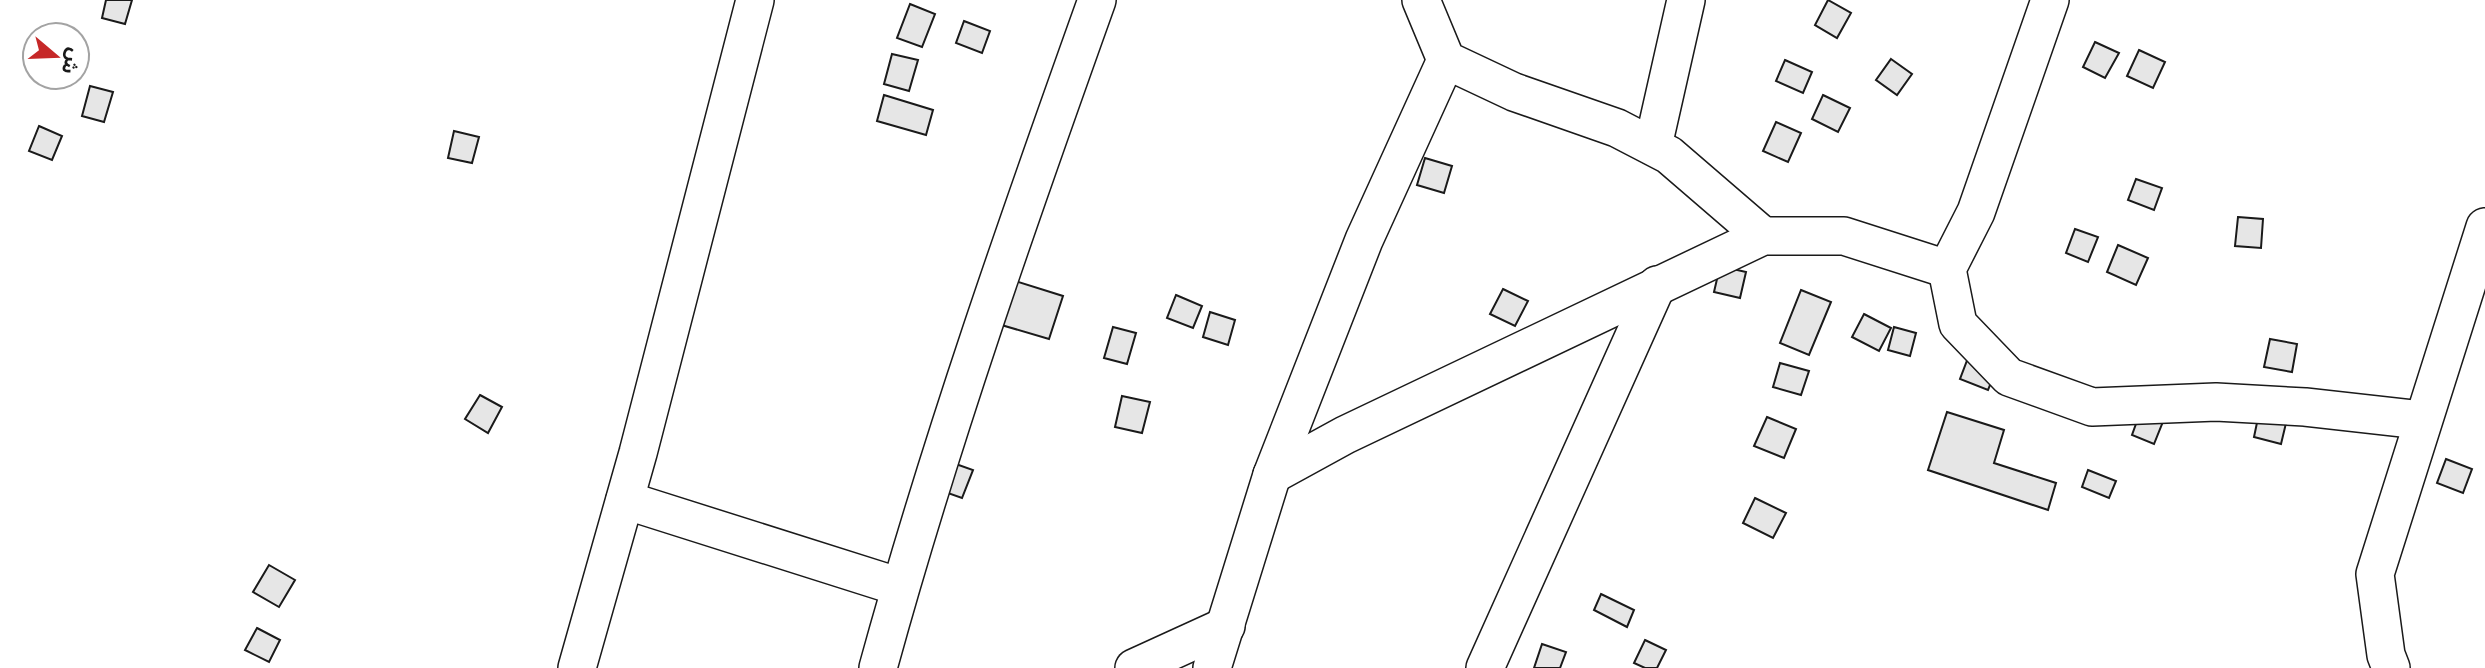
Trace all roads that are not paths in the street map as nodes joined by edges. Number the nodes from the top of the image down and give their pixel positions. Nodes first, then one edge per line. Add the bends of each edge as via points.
1 (755, 0) edge
2 (1097, 0) edge
3 (1421, 0) edge
4 (1686, 0) edge
5 (2050, 0) edge
6 (1446, 60) junction
7 (1653, 146) junction
8 (2485, 227) edge
9 (1763, 236) junction
10 (1947, 269) junction
11 (1657, 285) junction
12 (2421, 420) junction
13 (1272, 475) junction
14 (625, 500) junction
15 (900, 587) junction
16 (1226, 626) junction
17 (577, 668) edge
18 (878, 668) edge
19 (1134, 668) edge
20 (1212, 668) edge
21 (1485, 668) edge
22 (2391, 668) edge

1 - 14 street
2 - 15 street via 1010,244
3 - 6 street
4 - 7 street
5 - 10 street via 1976,212
6 - 7 street
6 - 13 street via 1364,240
7 - 9 street
8 - 12 street
9 - 10 street via 1844,236
9 - 11 street
10 - 12 street via 1958,324 2009,376 2092,407 2216,402
11 - 13 street via 1345,435
11 - 21 street
12 - 22 street via 2375,574
13 - 16 street
14 - 15 street
14 - 17 street
15 - 18 street
16 - 19 street
16 - 20 street

